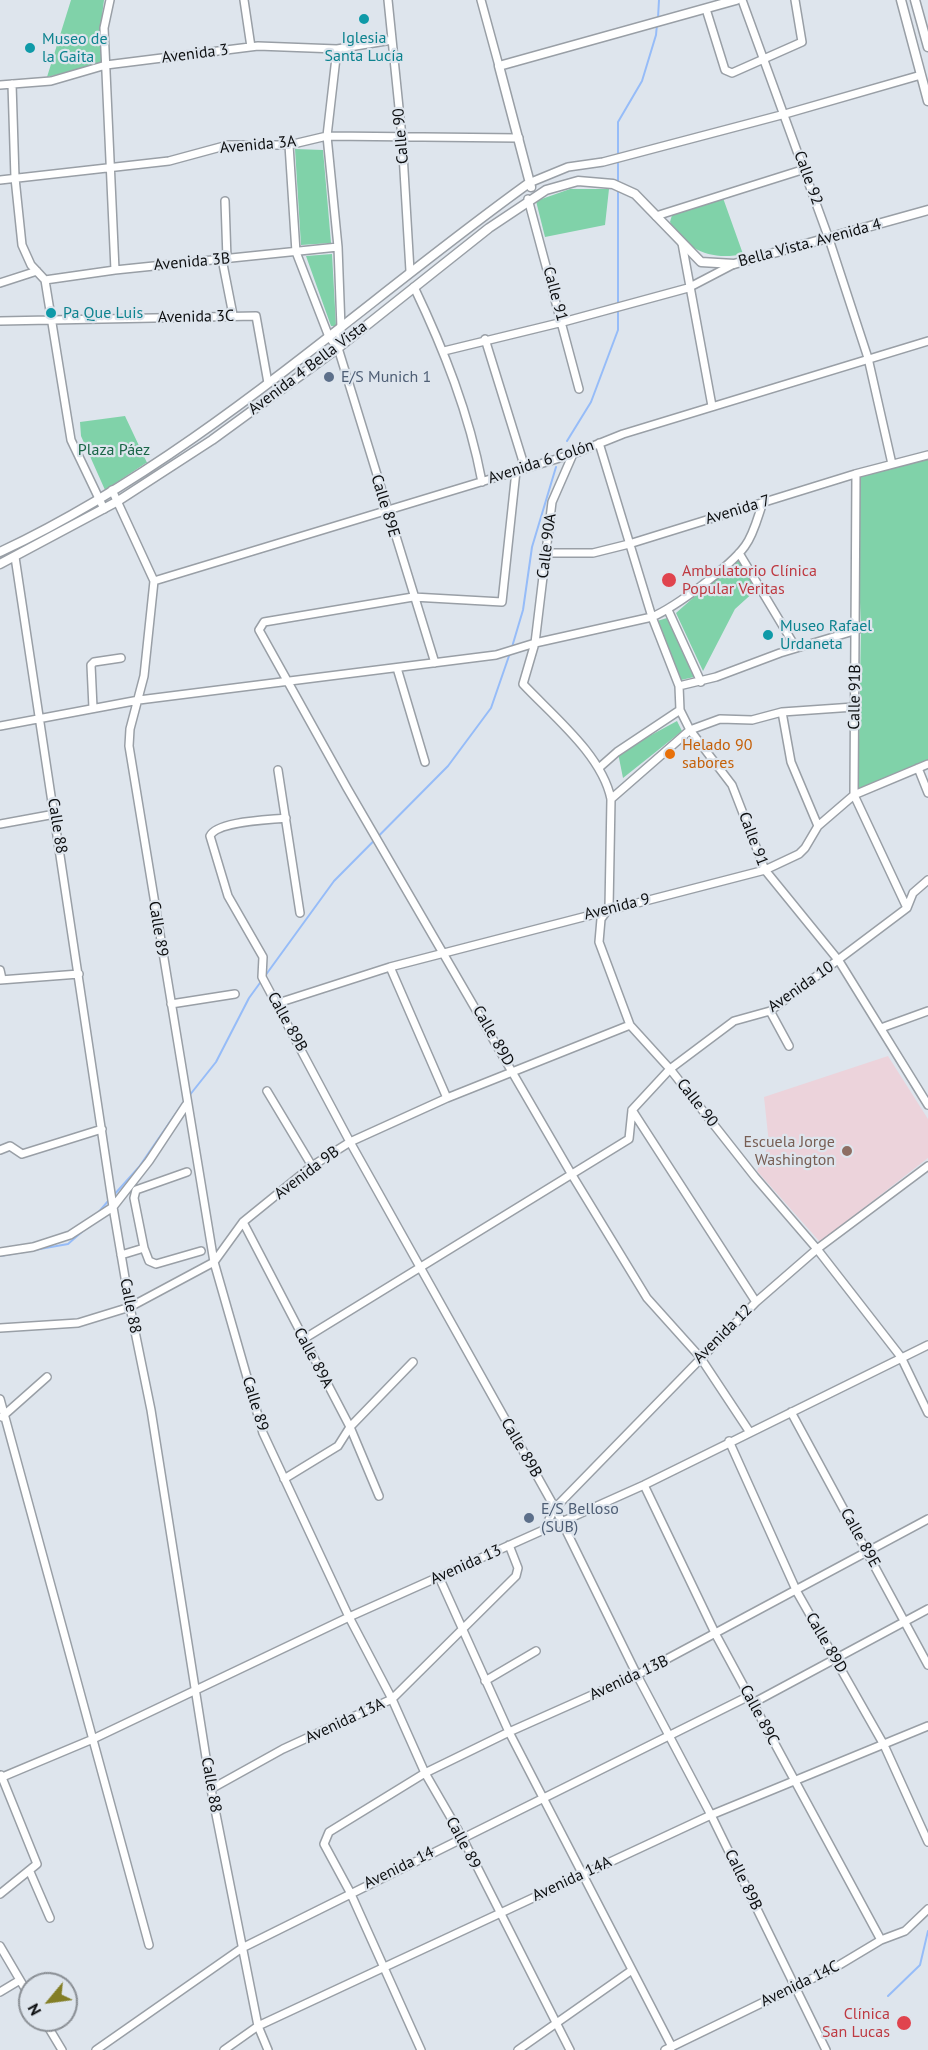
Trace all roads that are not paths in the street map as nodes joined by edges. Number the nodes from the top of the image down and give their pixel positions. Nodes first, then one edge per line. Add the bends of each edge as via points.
1 (110, 0) edge
2 (244, 0) edge
3 (388, 0) edge
4 (481, 0) edge
5 (736, 0) edge
6 (742, 0) edge
7 (795, 0) edge
8 (901, 0) edge
9 (915, 0) edge
10 (706, 9) junction
11 (392, 40) junction
12 (251, 47) junction
13 (928, 47) edge
14 (337, 49) junction
15 (765, 60) junction
16 (106, 65) junction
17 (499, 66) junction
18 (921, 75) junction
19 (12, 84) junction
20 (0, 86) edge
21 (928, 101) edge
22 (785, 114) junction
23 (327, 136) junction
24 (402, 137) junction
25 (519, 138) junction
26 (289, 145) junction
27 (109, 168) junction
28 (805, 169) junction
29 (15, 178) junction
30 (0, 180) edge
31 (529, 183) junction
32 (613, 184) joint
33 (532, 197) junction
34 (225, 201) dead end
35 (928, 210) edge
36 (656, 216) junction
37 (830, 239) junction
38 (682, 243) junction
39 (338, 247) junction
40 (296, 252) junction
41 (224, 259) junction
42 (734, 264) junction
43 (115, 270) junction
44 (410, 271) junction
45 (36, 272) junction
46 (45, 280) junction
47 (0, 283) edge
48 (414, 287) junction
49 (688, 288) junction
50 (233, 315) junction
51 (0, 321) edge
52 (52, 321) junction
53 (563, 322) junction
54 (341, 328) junction
55 (328, 337) junction
56 (484, 339) junction
57 (928, 341) edge
58 (338, 348) junction
59 (444, 351) junction
60 (868, 358) junction
61 (268, 383) junction
62 (579, 389) dead end
63 (712, 406) junction
64 (599, 443) junction
65 (573, 454) junction
66 (928, 455) edge
67 (892, 464) junction
68 (525, 468) junction
69 (516, 471) junction
70 (856, 474) junction
71 (482, 482) junction
72 (112, 490) junction
73 (99, 498) junction
74 (118, 501) junction
75 (763, 502) junction
76 (104, 509) junction
77 (386, 510) junction
78 (628, 544) junction
79 (0, 552) edge
80 (546, 553) junction
81 (739, 553) junction
82 (15, 557) junction
83 (0, 564) edge
84 (154, 581) junction
85 (413, 597) junction
86 (668, 610) junction
87 (651, 617) junction
88 (857, 630) junction
89 (535, 643) junction
90 (796, 648) junction
91 (121, 658) dead end
92 (435, 663) junction
93 (397, 668) junction
94 (286, 681) junction
95 (701, 682) junction
96 (679, 686) junction
97 (139, 700) junction
98 (854, 706) junction
99 (93, 708) junction
100 (680, 710) junction
101 (782, 712) junction
102 (39, 718) junction
103 (0, 726) edge
104 (690, 730) junction
105 (589, 755) joint
106 (425, 762) dead end
107 (928, 764) edge
108 (600, 767) junction
109 (918, 768) junction
110 (278, 770) dead end
111 (928, 793) edge
112 (854, 795) junction
113 (611, 799) junction
114 (55, 814) junction
115 (286, 818) junction
116 (0, 824) edge
117 (818, 826) junction
118 (765, 870) junction
119 (927, 882) edge
120 (609, 908) junction
121 (907, 908) junction
122 (300, 914) dead end
123 (445, 953) junction
124 (838, 961) junction
125 (390, 967) junction
126 (0, 970) edge
127 (79, 974) junction
128 (1, 979) edge
129 (235, 994) dead end
130 (278, 1003) junction
131 (171, 1004) junction
132 (770, 1011) junction
133 (928, 1011) edge
134 (630, 1025) junction
135 (881, 1028) junction
136 (789, 1046) dead end
137 (670, 1069) junction
138 (513, 1072) junction
139 (267, 1091) dead end
140 (447, 1098) junction
141 (186, 1105) junction
142 (928, 1105) edge
143 (632, 1110) junction
144 (102, 1129) junction
145 (350, 1142) junction
146 (0, 1150) edge
147 (312, 1166) junction
148 (928, 1166) edge
149 (187, 1172) dead end
150 (572, 1175) junction
151 (113, 1207) junction
152 (243, 1222) junction
153 (144, 1248) junction
154 (817, 1249) junction
155 (201, 1251) dead end
156 (0, 1252) edge
157 (121, 1255) junction
158 (214, 1262) junction
159 (419, 1268) junction
160 (756, 1302) junction
161 (130, 1307) junction
162 (0, 1328) edge
163 (302, 1340) junction
164 (928, 1345) edge
165 (901, 1357) junction
166 (700, 1358) junction
167 (413, 1362) dead end
168 (47, 1377) dead end
169 (0, 1399) edge
170 (791, 1412) junction
171 (928, 1413) edge
172 (2, 1418) edge
173 (350, 1427) junction
174 (749, 1431) junction
175 (729, 1441) junction
176 (284, 1479) junction
177 (644, 1485) junction
178 (379, 1496) dead end
179 (555, 1508) junction
180 (928, 1519) edge
181 (560, 1522) junction
182 (544, 1528) junction
183 (509, 1545) junction
184 (867, 1550) junction
185 (439, 1577) junction
186 (797, 1592) junction
187 (928, 1609) edge
188 (349, 1617) junction
189 (905, 1621) junction
190 (462, 1631) junction
191 (716, 1635) junction
192 (536, 1651) dead end
193 (837, 1659) junction
194 (928, 1665) edge
195 (637, 1676) junction
196 (485, 1681) junction
197 (195, 1690) junction
198 (749, 1696) junction
199 (392, 1699) junction
200 (753, 1703) junction
201 (928, 1726) edge
202 (509, 1732) junction
203 (670, 1735) junction
204 (93, 1739) junction
205 (884, 1745) junction
206 (425, 1773) junction
207 (0, 1776) edge
208 (794, 1779) junction
209 (211, 1789) junction
210 (542, 1797) junction
211 (711, 1815) junction
212 (462, 1837) junction
213 (928, 1842) edge
214 (30, 1872) junction
215 (582, 1874) junction
216 (350, 1892) junction
217 (0, 1894) edge
218 (928, 1910) edge
219 (498, 1913) junction
220 (50, 1918) dead end
221 (882, 1940) junction
222 (150, 1945) dead end
223 (0, 1946) edge
224 (242, 1948) junction
225 (382, 1967) junction
226 (632, 1970) junction
227 (18, 1977) edge
228 (18, 1981) edge
229 (795, 1987) junction
230 (0, 1992) edge
231 (556, 2024) junction
232 (258, 2026) junction
233 (51, 2032) edge
234 (668, 2048) edge
235 (62, 2050) edge
236 (96, 2050) edge
237 (224, 2050) edge
238 (268, 2050) edge
239 (421, 2050) edge
240 (518, 2050) edge
241 (570, 2050) edge
242 (826, 2050) edge

1 - 16 street via 104,28
2 - 12 street
3 - 11 street, Calle 90
4 - 17 street
5 - 10 street
6 - 15 street, Calle 92
7 - 15 street via 802,42
8 - 18 street
9 - 13 street
10 - 15 street via 725,70 732,73
10 - 17 street
11 - 14 street, Avenida 3
11 - 24 street, Calle 90
12 - 14 street, Avenida 3
12 - 16 street, Avenida 3
14 - 23 street
15 - 22 street, Calle 92
16 - 19 street, Avenida 3 via 51,81
16 - 27 street
17 - 25 street
18 - 21 street
18 - 22 street
19 - 20 street, Avenida 3
19 - 29 street
22 - 28 street, Calle 92
22 - 31 street via 603,162 558,170
23 - 24 street, Avenida 3A
23 - 26 street, Avenida 3A
23 - 39 street
24 - 25 street, Avenida 3A
24 - 44 street, Calle 90
25 - 31 street
26 - 27 street, Avenida 3A via 228,145 169,161
26 - 40 street
27 - 29 street, Avenida 3A
27 - 43 street
28 - 36 street
28 - 37 street, Calle 92
29 - 30 street, Avenida 3A
29 - 45 street via 22,245
31 - 33 street
31 - 44 street, Avenida 4 Bella Vista
32 - 33 street, Avenida 4 Bella Vista via 578,181
32 - 36 street, Bella Vista. Avenida 4 via 635,194
33 - 48 street, Avenida 4 Bella Vista
33 - 53 street, Calle 91
34 - 41 street
35 - 37 street, Bella Vista. Avenida 4
36 - 38 street, Bella Vista. Avenida 4
37 - 42 street, Bella Vista. Avenida 4
37 - 60 street, Calle 92
38 - 42 street, Bella Vista. Avenida 4 via 701,262
38 - 49 street
39 - 40 street, Avenida 3B
39 - 54 street
40 - 41 street, Avenida 3B
40 - 55 street
41 - 43 street, Avenida 3B
41 - 50 street
42 - 49 street
43 - 46 street, Avenida 3B
44 - 54 street, Avenida 4 Bella Vista
45 - 46 street
45 - 47 street
46 - 52 street
48 - 58 street, Avenida 4 Bella Vista
48 - 59 street
49 - 53 street
49 - 63 street
50 - 52 street, Avenida 3C
50 - 61 street, Avenida 3C via 256,316
51 - 52 street, Avenida 3C
52 - 73 street via 71,440
53 - 56 street
53 - 62 street, Calle 91
54 - 55 street, Avenida 4 Bella Vista
54 - 58 street
55 - 58 street
55 - 61 street, Avenida 4 Bella Vista
56 - 59 street
56 - 68 street
57 - 60 street, Avenida 6 Colón
58 - 74 street, Avenida 4 Bella Vista via 212,440
58 - 77 street, Calle 89E
59 - 71 street via 473,434
60 - 63 street, Avenida 6 Colón
60 - 67 street, Calle 92
61 - 72 street, Avenida 4 Bella Vista via 205,430
63 - 64 street, Avenida 6 Colón
64 - 65 street, Avenida 6 Colón
64 - 78 street, Calle 91
65 - 68 street, Avenida 6 Colón
65 - 80 street, Calle 90A via 552,502
66 - 67 street, Avenida 7
67 - 70 street, Avenida 7
68 - 69 street, Avenida 6 Colón
69 - 71 street, Avenida 6 Colón
69 - 85 street via 502,602
70 - 75 street, Avenida 7
70 - 88 street, Calle 91B
71 - 77 street, Avenida 6 Colón
72 - 73 street, Avenida 4 Bella Vista
72 - 74 street
73 - 76 street
73 - 79 street, Avenida 4 Bella Vista
74 - 76 street, Avenida 4 Bella Vista
74 - 84 street
75 - 78 street, Avenida 7
75 - 81 street via 749,540
76 - 82 street, Avenida 4 Bella Vista
77 - 84 street, Avenida 6 Colón
77 - 85 street, Calle 89E
78 - 80 street, Avenida 7 via 593,553
78 - 87 street, Calle 91
80 - 89 street, Calle 90A
81 - 86 street
81 - 90 street
82 - 83 street, Avenida 4 Bella Vista
82 - 102 street, Calle 88
84 - 97 street, Calle 89
85 - 92 street, Calle 89E
85 - 94 street, Calle 89D via 264,622 261,633
86 - 87 street
86 - 95 street
87 - 89 street
87 - 96 street, Calle 91
88 - 90 street
88 - 98 street, Calle 91B
89 - 92 street via 496,655
89 - 105 street, Calle 90A via 523,684
90 - 95 street
91 - 99 street via 91,665
92 - 93 street
93 - 94 street
93 - 106 street
94 - 97 street
94 - 123 street, Calle 89D
95 - 96 street
96 - 100 street, Calle 91
97 - 99 street
97 - 131 street, Calle 89 via 129,747
98 - 101 street
98 - 112 street, Calle 91B
99 - 102 street
100 - 104 street, Calle 91
100 - 108 street
101 - 104 street via 752,720 720,719
101 - 117 street via 790,762
102 - 103 street
102 - 114 street, Calle 88
104 - 113 street
104 - 118 street, Calle 91 via 732,785
105 - 108 street, Calle 90
107 - 109 street, Avenida 9
108 - 113 street, Calle 90
109 - 111 street
109 - 112 street, Avenida 9
110 - 115 street
112 - 117 street, Avenida 9
112 - 121 street, Calle 91B
113 - 120 street, Calle 90
114 - 116 street
114 - 127 street, Calle 88
115 - 122 street
115 - 130 street, Calle 89B via 222,826 210,836 228,896 263,957 265,983
117 - 118 street, Avenida 9 via 799,854
118 - 120 street, Avenida 9
118 - 124 street, Calle 91
119 - 121 street, Avenida 10 via 909,897
120 - 123 street, Avenida 9
120 - 134 street, Calle 90 via 601,920 599,942
121 - 124 street, Avenida 10
123 - 125 street, Avenida 9
123 - 138 street, Calle 89D
124 - 132 street, Avenida 10
124 - 135 street, Calle 91
125 - 130 street, Avenida 9
125 - 140 street
126 - 128 street
127 - 128 street
127 - 144 street, Calle 88
129 - 131 street
130 - 145 street, Calle 89B
131 - 141 street, Calle 89
132 - 136 street
132 - 137 street, Avenida 10 via 734,1021
133 - 135 street
134 - 137 street, Calle 90
134 - 138 street, Avenida 9B
135 - 142 street, Calle 91
137 - 143 street, Avenida 10
137 - 154 street, Calle 90
138 - 140 street, Avenida 9B
138 - 150 street, Calle 89D
139 - 147 street
140 - 145 street, Avenida 9B
141 - 151 street
141 - 158 street, Calle 89
143 - 150 street via 629,1139
143 - 160 street
144 - 146 street via 22,1154 10,1146
144 - 151 street, Calle 88
145 - 147 street, Avenida 9B
145 - 159 street, Calle 89B
147 - 152 street, Avenida 9B
148 - 154 street, Avenida 12
149 - 153 street via 135,1192
150 - 159 street
150 - 166 street, Calle 89D via 647,1299
151 - 156 street via 70,1234 33,1247
151 - 157 street, Calle 88
152 - 158 street, Avenida 9B
152 - 163 street, Calle 89A
153 - 155 street via 149,1262 156,1264
153 - 157 street
154 - 160 street, Avenida 12
154 - 165 street, Calle 90
157 - 161 street, Calle 88
158 - 161 street, Avenida 9B
158 - 176 street, Calle 89 via 263,1433
159 - 163 street
159 - 179 street, Calle 89B
160 - 166 street, Avenida 12
161 - 162 street, Avenida 9B via 78,1323
161 - 197 street, Calle 88 via 152,1410
163 - 173 street, Calle 89A
164 - 165 street, Avenida 13
165 - 170 street, Avenida 13
165 - 171 street, Calle 90
166 - 174 street, Calle 89D
166 - 179 street, Avenida 12
167 - 173 street
168 - 172 street
169 - 172 street
170 - 174 street, Avenida 13
170 - 184 street, Calle 89E
172 - 204 street
173 - 176 street via 338,1446
173 - 178 street, Calle 89A
174 - 175 street, Avenida 13
175 - 177 street, Avenida 13
175 - 186 street, Calle 89D
176 - 188 street, Calle 89
177 - 181 street, Avenida 13
177 - 191 street, Calle 89C
179 - 181 street, Calle 89B
179 - 182 street, Avenida 12
180 - 184 street, Avenida 13B
181 - 182 street, Avenida 13
181 - 195 street, Calle 89B
182 - 183 street, Avenida 13
183 - 185 street, Avenida 13
183 - 190 street, Avenida 13A via 518,1568 516,1576
184 - 186 street, Avenida 13B
184 - 189 street, Calle 89E
185 - 188 street, Avenida 13
185 - 190 street
186 - 191 street, Avenida 13B
186 - 193 street, Calle 89D
187 - 189 street
188 - 197 street, Avenida 13
188 - 199 street, Calle 89
189 - 193 street
189 - 194 street, Calle 89E
190 - 196 street
190 - 199 street, Avenida 13A
191 - 195 street, Avenida 13B
191 - 198 street, Calle 89C
192 - 196 street
193 - 200 street
193 - 205 street, Calle 89D
195 - 202 street, Avenida 13B
195 - 203 street, Calle 89B
196 - 202 street
197 - 204 street, Avenida 13
197 - 209 street, Calle 88
198 - 200 street, Calle 89C
198 - 203 street, Avenida 14
199 - 206 street, Calle 89
199 - 209 street, Avenida 13A via 283,1749
200 - 208 street, Calle 89C
201 - 205 street, Avenida 14A
202 - 206 street, Avenida 13B
202 - 210 street
203 - 210 street, Avenida 14
203 - 211 street, Calle 89B
204 - 207 street, Avenida 13
204 - 222 street
205 - 208 street, Avenida 14A
205 - 213 street, Calle 89D
206 - 212 street, Calle 89
206 - 216 street, Avenida 13B via 329,1833 324,1844
207 - 214 street via 37,1862
208 - 211 street, Avenida 14A
208 - 221 street, Calle 89C
209 - 224 street, Calle 88
210 - 212 street, Avenida 14
210 - 215 street
211 - 215 street, Avenida 14A
211 - 229 street, Calle 89B
212 - 216 street, Avenida 14
212 - 219 street, Calle 89
214 - 217 street
214 - 220 street
215 - 219 street, Avenida 14A
215 - 226 street
216 - 224 street, Avenida 14
216 - 225 street
218 - 221 street, Avenida 14C via 905,1931
219 - 225 street, Avenida 14A
219 - 231 street, Calle 89
221 - 229 street, Avenida 14C
223 - 227 street
224 - 232 street, Calle 88
224 - 236 street, Avenida 14
225 - 232 street, Avenida 14A
225 - 239 street
226 - 231 street
226 - 234 street
228 - 230 street
229 - 234 street, Avenida 14C
229 - 242 street, Calle 89B
231 - 240 street
231 - 241 street, Calle 89
232 - 237 street, Avenida 14A
232 - 238 street, Calle 88
233 - 235 street

